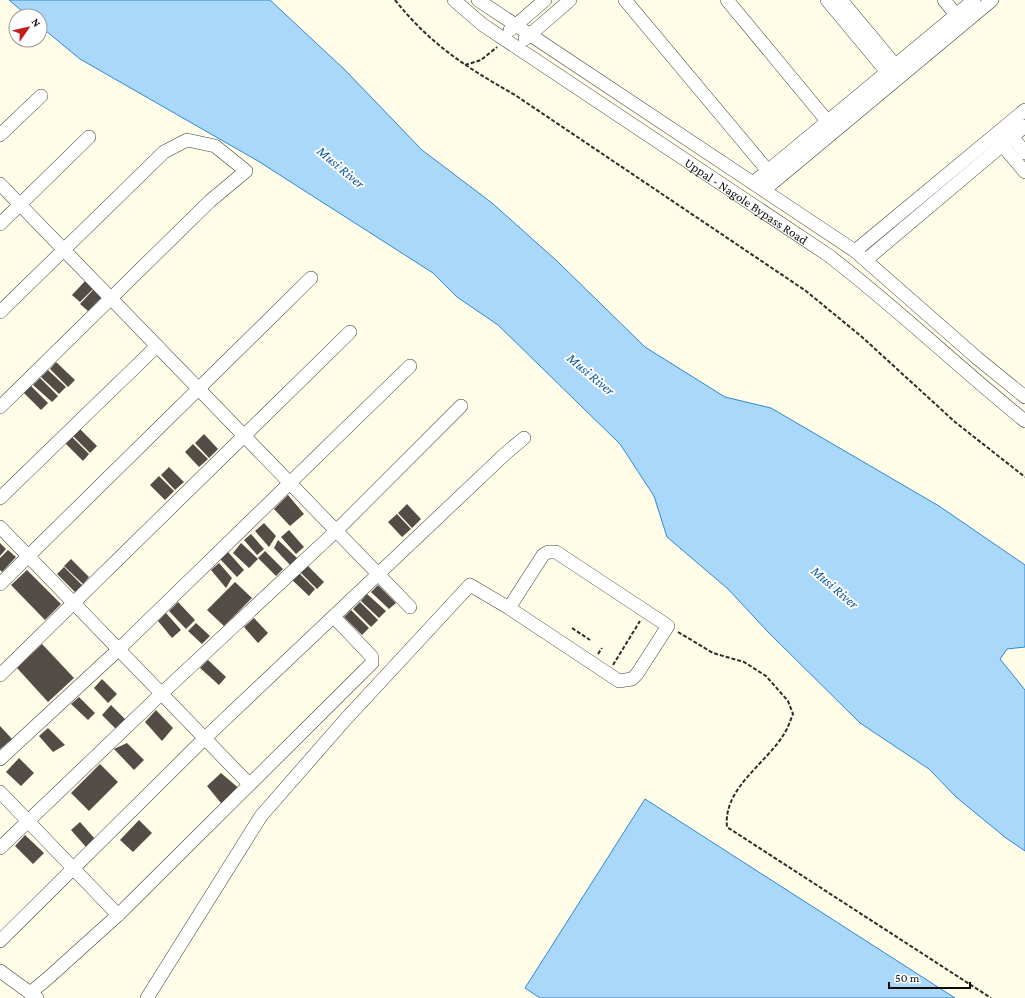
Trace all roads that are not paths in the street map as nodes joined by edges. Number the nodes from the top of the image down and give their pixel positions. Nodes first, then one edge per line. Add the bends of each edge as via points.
1 (454, 0) edge
2 (478, 0) edge
3 (545, 0) edge
4 (570, 0) edge
5 (625, 0) edge
6 (727, 0) edge
7 (827, 0) edge
8 (841, 0) edge
9 (944, 0) edge
10 (974, 0) edge
11 (992, 0) edge
12 (962, 13) edge
13 (515, 24) junction
14 (530, 34) junction
15 (503, 38) junction
16 (517, 47) junction
17 (895, 73) junction
18 (41, 96) dead end
19 (1025, 110) edge
20 (832, 126) junction
21 (1025, 126) edge
22 (0, 135) edge
23 (1003, 136) junction
24 (88, 137) dead end
25 (1025, 152) edge
26 (768, 171) junction
27 (1025, 172) edge
28 (753, 183) junction
29 (0, 184) edge
30 (764, 190) junction
31 (20, 205) junction
32 (0, 224) edge
33 (64, 250) junction
34 (855, 251) junction
35 (866, 260) junction
36 (311, 278) dead end
37 (111, 298) junction
38 (0, 312) edge
39 (350, 332) dead end
40 (157, 346) junction
41 (410, 366) dead end
42 (198, 388) junction
43 (1025, 396) edge
44 (461, 406) dead end
45 (0, 407) edge
46 (1025, 421) edge
47 (244, 436) junction
48 (524, 438) dead end
49 (290, 483) junction
50 (0, 498) edge
51 (0, 527) edge
52 (336, 531) junction
53 (28, 557) junction
54 (379, 575) junction
55 (0, 584) edge
56 (73, 604) junction
57 (410, 607) dead end
58 (509, 608) junction
59 (334, 617) junction
60 (118, 650) junction
61 (0, 675) edge
62 (161, 694) junction
63 (204, 738) junction
64 (0, 759) edge
65 (249, 784) junction
66 (0, 792) edge
67 (28, 821) junction
68 (0, 848) edge
69 (73, 868) junction
70 (118, 915) junction
71 (0, 941) edge
72 (0, 971) edge
73 (33, 995) edge
74 (147, 998) edge

1 - 15 street, Uppal - Nagole Bypass Road
2 - 13 street, Uppal - Nagole Bypass Road
3 - 13 street
4 - 14 street
5 - 26 street
6 - 20 street
7 - 17 street
8 - 17 street
9 - 12 street
10 - 12 street
11 - 12 street
12 - 17 street
13 - 14 street, Uppal - Nagole Bypass Road
13 - 15 street
14 - 16 street
14 - 28 street, Uppal - Nagole Bypass Road
15 - 16 street, Uppal - Nagole Bypass Road
16 - 46 street, Uppal - Nagole Bypass Road via 828,255
17 - 20 street
18 - 22 street
19 - 23 street
20 - 26 street
20 - 30 street
21 - 23 street
23 - 25 street
23 - 27 street
23 - 34 street
23 - 35 street
24 - 31 street
26 - 28 street
28 - 30 street, Uppal - Nagole Bypass Road
29 - 31 street
30 - 34 street, Uppal - Nagole Bypass Road
31 - 32 street
31 - 33 street
33 - 37 street
33 - 37 street via 164,152 187,140 215,146 246,171 210,201
33 - 38 street
34 - 35 street, Uppal - Nagole Bypass Road
35 - 43 street, Uppal - Nagole Bypass Road via 977,358
36 - 42 street
37 - 40 street
37 - 45 street
39 - 47 street
40 - 42 street
40 - 50 street
41 - 49 street
42 - 47 street
42 - 53 street
44 - 52 street
47 - 49 street
47 - 56 street
48 - 54 street
49 - 52 street
49 - 60 street
51 - 53 street
52 - 54 street
52 - 62 street
53 - 55 street
53 - 56 street
54 - 57 street
54 - 59 street
56 - 60 street
56 - 61 street
58 - 58 street via 544,555 556,552 668,626 632,679 619,681
58 - 74 street via 470,585 344,721 261,816
59 - 63 street
59 - 65 street via 372,657 372,663
60 - 62 street
60 - 64 street
62 - 63 street
62 - 67 street
63 - 65 street
63 - 69 street
65 - 70 street
66 - 67 street
67 - 68 street
67 - 69 street
69 - 70 street
69 - 71 street
70 - 73 street via 47,979
72 - 73 street

